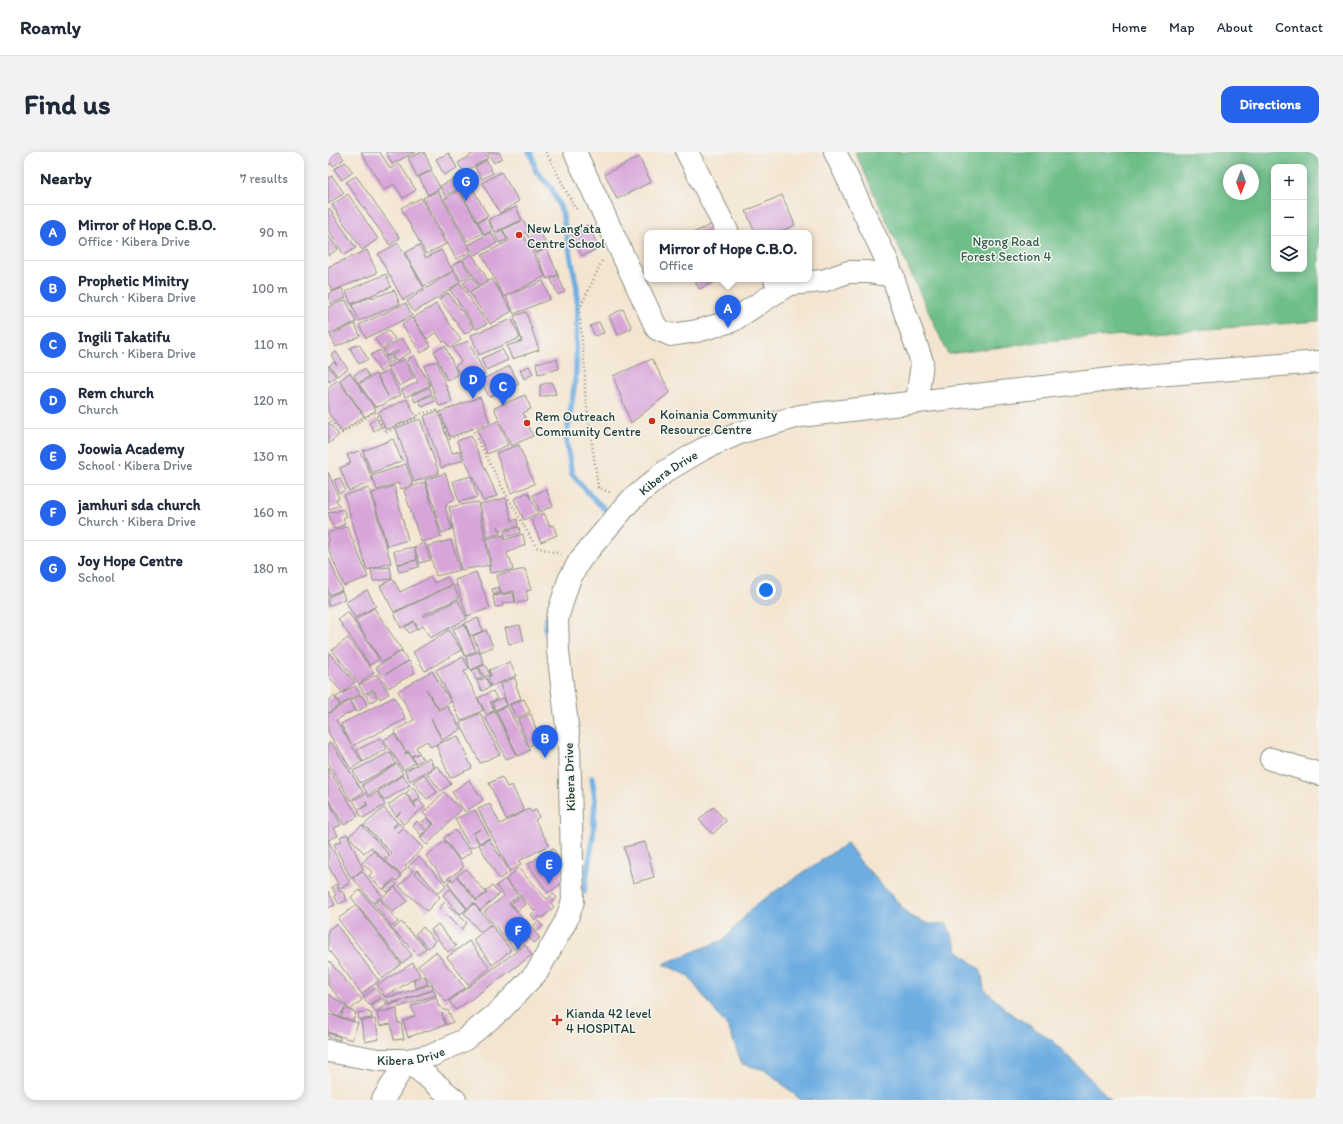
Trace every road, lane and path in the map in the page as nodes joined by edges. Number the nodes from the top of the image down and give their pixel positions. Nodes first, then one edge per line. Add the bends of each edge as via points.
1 (546, 152) edge
2 (575, 152) edge
3 (687, 152) edge
4 (835, 152) edge
5 (580, 211) dead end
6 (726, 230) edge
7 (603, 260) dead end
8 (892, 276) junction
9 (812, 281) edge
10 (779, 282) edge
11 (1319, 362) edge
12 (916, 402) junction
13 (328, 418) edge
14 (630, 501) junction
15 (580, 560) junction
16 (1271, 759) dead end
17 (1319, 774) edge
18 (328, 1051) edge
19 (407, 1060) junction
20 (383, 1100) edge
21 (455, 1100) edge

1 - 5 path via 575,208
2 - 10 street via 657,329 671,335 732,321
3 - 6 street
4 - 8 street
7 - 14 path via 579,310 585,392 598,487
8 - 9 street via 848,272 823,281
8 - 12 street via 922,362
11 - 12 street, Kibera Drive via 1119,378
12 - 14 street, Kibera Drive via 800,416 742,432 703,449 666,470
13 - 15 path via 342,433 374,412 386,433 415,419 419,414 436,410 439,411 450,439 472,429 536,547
14 - 15 street, Kibera Drive
15 - 19 street, Kibera Drive via 569,580 557,618 558,651 569,742 573,901 566,921 537,972 501,1010 464,1040 433,1055
16 - 17 street
18 - 19 street, Kibera Drive via 379,1060
19 - 20 street
19 - 21 street

